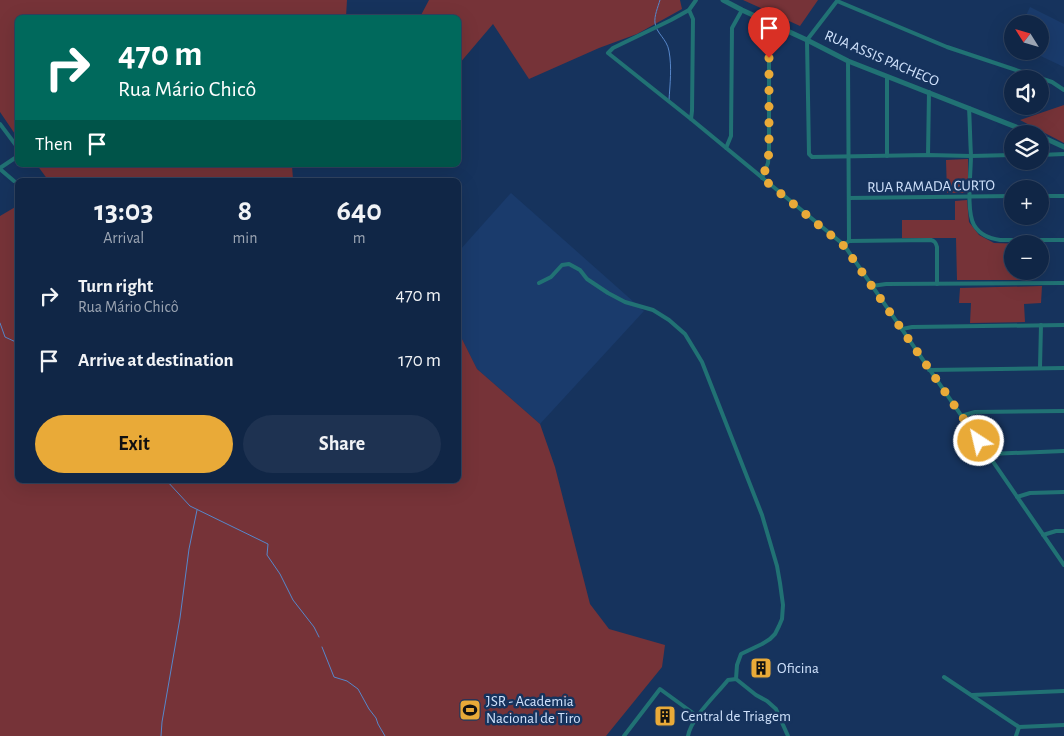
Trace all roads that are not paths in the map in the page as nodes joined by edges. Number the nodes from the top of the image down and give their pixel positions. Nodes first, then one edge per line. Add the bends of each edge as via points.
1 (696, 0) edge
2 (723, 0) edge
3 (689, 10) junction
4 (742, 10) junction
5 (769, 22) junction
6 (807, 40) junction
7 (848, 61) junction
8 (887, 77) junction
9 (1064, 90) edge
10 (929, 92) junction
11 (969, 107) junction
12 (691, 118) junction
13 (0, 124) edge
14 (1012, 125) edge
15 (1049, 140) edge
16 (15, 144) edge
17 (1064, 147) edge
18 (726, 148) junction
19 (1064, 154) edge
20 (928, 155) junction
21 (1049, 155) edge
22 (887, 156) junction
23 (971, 156) junction
24 (1004, 156) edge
25 (849, 157) junction
26 (15, 158) edge
27 (0, 169) edge
28 (762, 178) junction
29 (14, 181) dead end
30 (1004, 196) edge
31 (1049, 196) edge
32 (1064, 196) edge
33 (970, 197) junction
34 (849, 198) junction
35 (1064, 240) edge
36 (849, 241) junction
37 (844, 246) junction
38 (539, 283) dead end
39 (1064, 283) edge
40 (937, 284) junction
41 (872, 286) junction
42 (1041, 325) junction
43 (1064, 325) edge
44 (902, 330) junction
45 (1040, 367) junction
46 (1064, 368) edge
47 (929, 370) junction
48 (1064, 411) edge
49 (961, 416) junction
50 (1064, 451) edge
51 (988, 454) junction
52 (1064, 492) edge
53 (1017, 497) junction
54 (1064, 531) edge
55 (1043, 535) junction
56 (1064, 565) edge
57 (944, 676) dead end
58 (736, 679) junction
59 (1064, 691) edge
60 (972, 695) junction
61 (697, 716) junction
62 (1064, 725) edge
63 (1019, 727) junction
64 (624, 736) edge
65 (688, 736) edge
66 (788, 736) edge
67 (1016, 736) edge

1 - 3 street
2 - 4 street, RUA ASSIS PACHECO
3 - 12 street via 693,19
3 - 12 street via 608,53
4 - 5 street, RUA ASSIS PACHECO
4 - 18 street via 732,28 732,136
5 - 6 street, RUA ASSIS PACHECO
5 - 28 street via 769,148
6 - 7 street, RUA ASSIS PACHECO
6 - 9 street via 837,1 947,47 1052,82
6 - 25 street via 809,154 812,157
7 - 8 street, RUA ASSIS PACHECO
7 - 25 street
8 - 10 street, RUA ASSIS PACHECO
8 - 22 street
10 - 11 street, RUA ASSIS PACHECO
10 - 20 street
11 - 14 street, RUA ASSIS PACHECO
11 - 23 street
12 - 18 street
13 - 16 street
15 - 17 street
18 - 28 street
19 - 21 street
20 - 22 street
20 - 23 street
22 - 25 street
23 - 24 street
23 - 33 street
25 - 34 street
26 - 27 street
27 - 29 street
28 - 37 street
30 - 33 street, RUA RAMADA CURTO
31 - 32 street
33 - 34 street, RUA RAMADA CURTO
33 - 35 street via 973,223 990,238
34 - 36 street
36 - 37 street
36 - 40 street via 934,241 937,247
37 - 41 street
38 - 58 street via 551,277 562,265 570,264 608,293 653,310 669,320 685,334 702,362 762,515 777,566 783,605 782,619 775,634 741,654
39 - 40 street
40 - 41 street
41 - 44 street
42 - 43 street
42 - 44 street via 912,327
42 - 45 street
44 - 47 street
45 - 46 street
45 - 47 street
47 - 49 street
48 - 49 street via 975,412
49 - 51 street
50 - 51 street
51 - 53 street
52 - 53 street via 1030,493
53 - 55 street
54 - 55 street
55 - 56 street
57 - 60 street
58 - 61 street via 728,680
58 - 66 street via 776,709
59 - 60 street
60 - 63 street
61 - 64 street via 660,689
61 - 65 street
62 - 63 street
63 - 67 street

